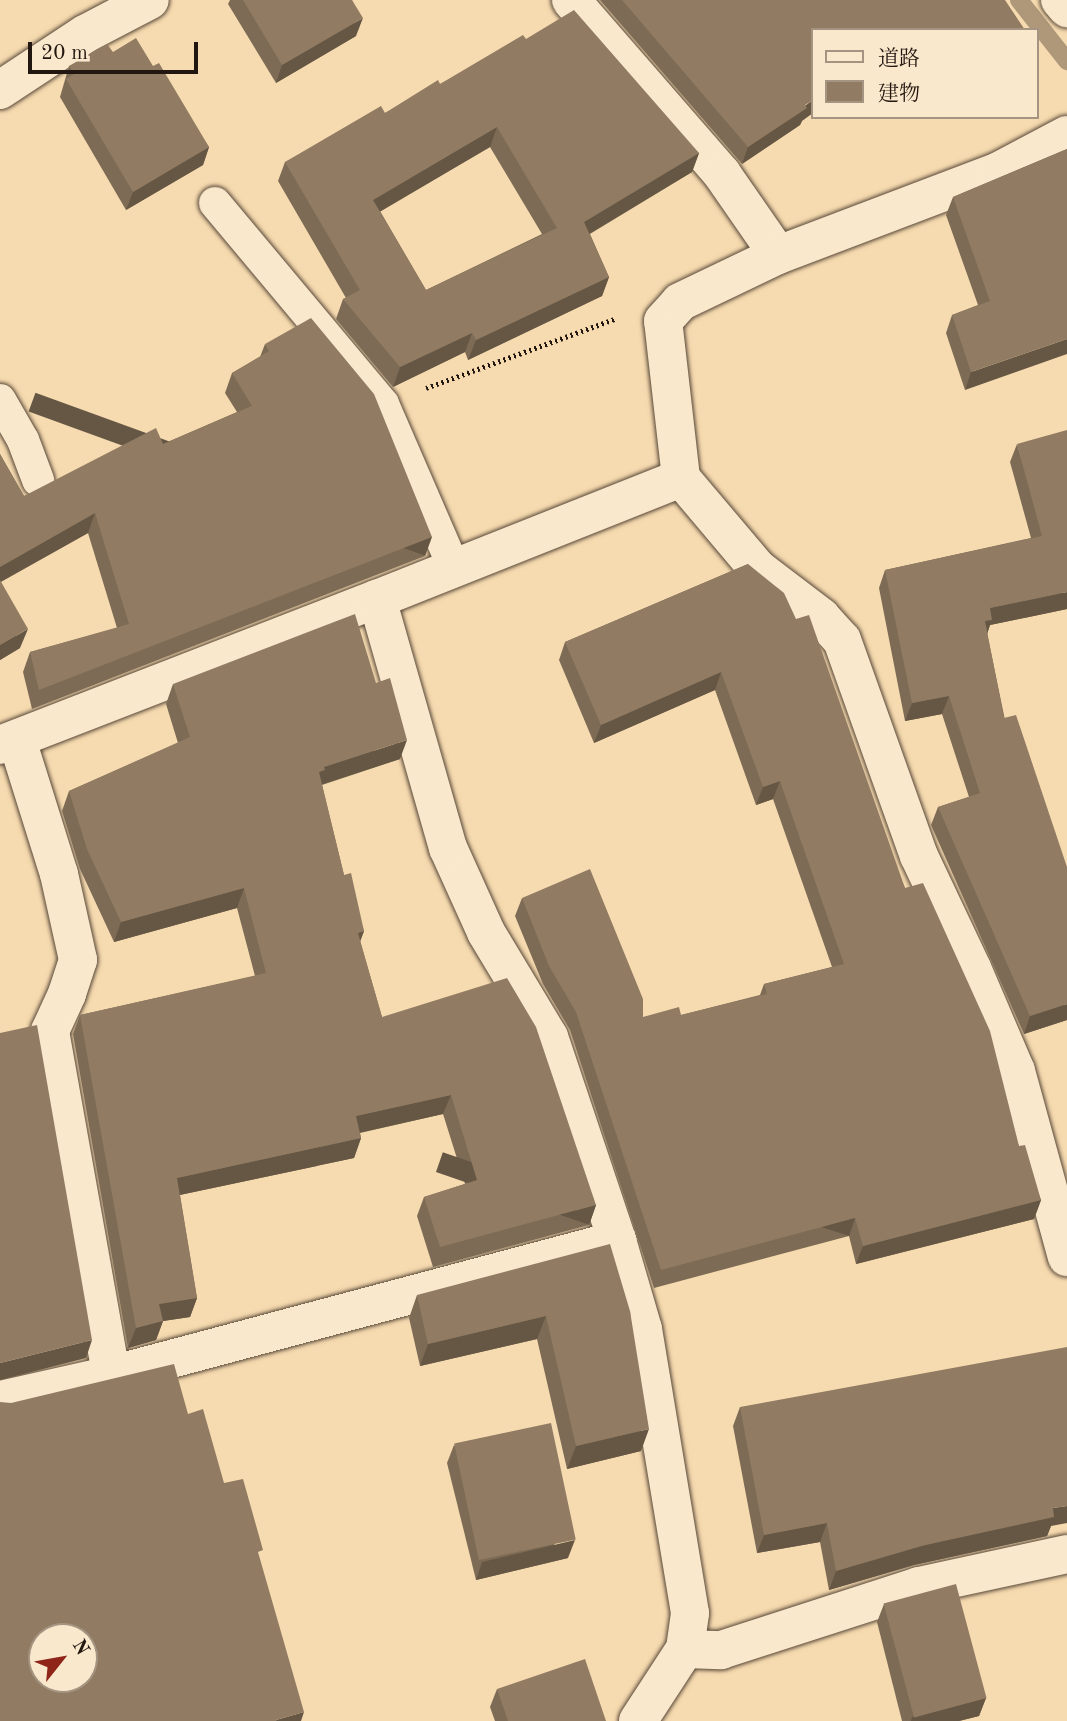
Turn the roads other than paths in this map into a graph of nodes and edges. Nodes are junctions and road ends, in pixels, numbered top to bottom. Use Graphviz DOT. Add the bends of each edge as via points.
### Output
graph roads {
  1 [pos="150,0"];
  2 [pos="571,0"];
  3 [pos="1060,0"];
  4 [pos="1067,8"];
  5 [pos="0,90"];
  6 [pos="1067,135"];
  7 [pos="215,203"];
  8 [pos="778,255"];
  9 [pos="0,400"];
  10 [pos="681,478"];
  11 [pos="38,480"];
  12 [pos="454,568"];
  13 [pos="377,599"];
  14 [pos="9,743"];
  15 [pos="617,1240"];
  16 [pos="1067,1257"];
  17 [pos="111,1376"];
  18 [pos="0,1400"];
  19 [pos="1067,1554"];
  20 [pos="685,1649"];
  21 [pos="638,1721"];
  1 -- 5 [label="street" via="85,34"];
  2 -- 8 [label="street" via="722,174"];
  3 -- 4 [label="street"];
  6 -- 8 [label="street" via="999,171"];
  7 -- 12 [label="lane" via="383,404"];
  8 -- 10 [label="street" via="680,302 663,321"];
  9 -- 11 [label="lane" via="23,440"];
  10 -- 12 [label="street"];
  10 -- 16 [label="street" via="757,568 821,617 842,640 919,856 1016,1072"];
  12 -- 13 [label="street"];
  13 -- 14 [label="street"];
  13 -- 15 [label="street" via="448,848 486,932 549,1037"];
  14 -- 17 [label="street" via="59,874 78,960 50,1031"];
  15 -- 17 [label="street"];
  15 -- 20 [label="street" via="643,1329 686,1586 690,1613"];
  17 -- 18 [label="street"];
  19 -- 20 [label="street" via="919,1586 722,1650"];
  20 -- 21 [label="street"];
}
